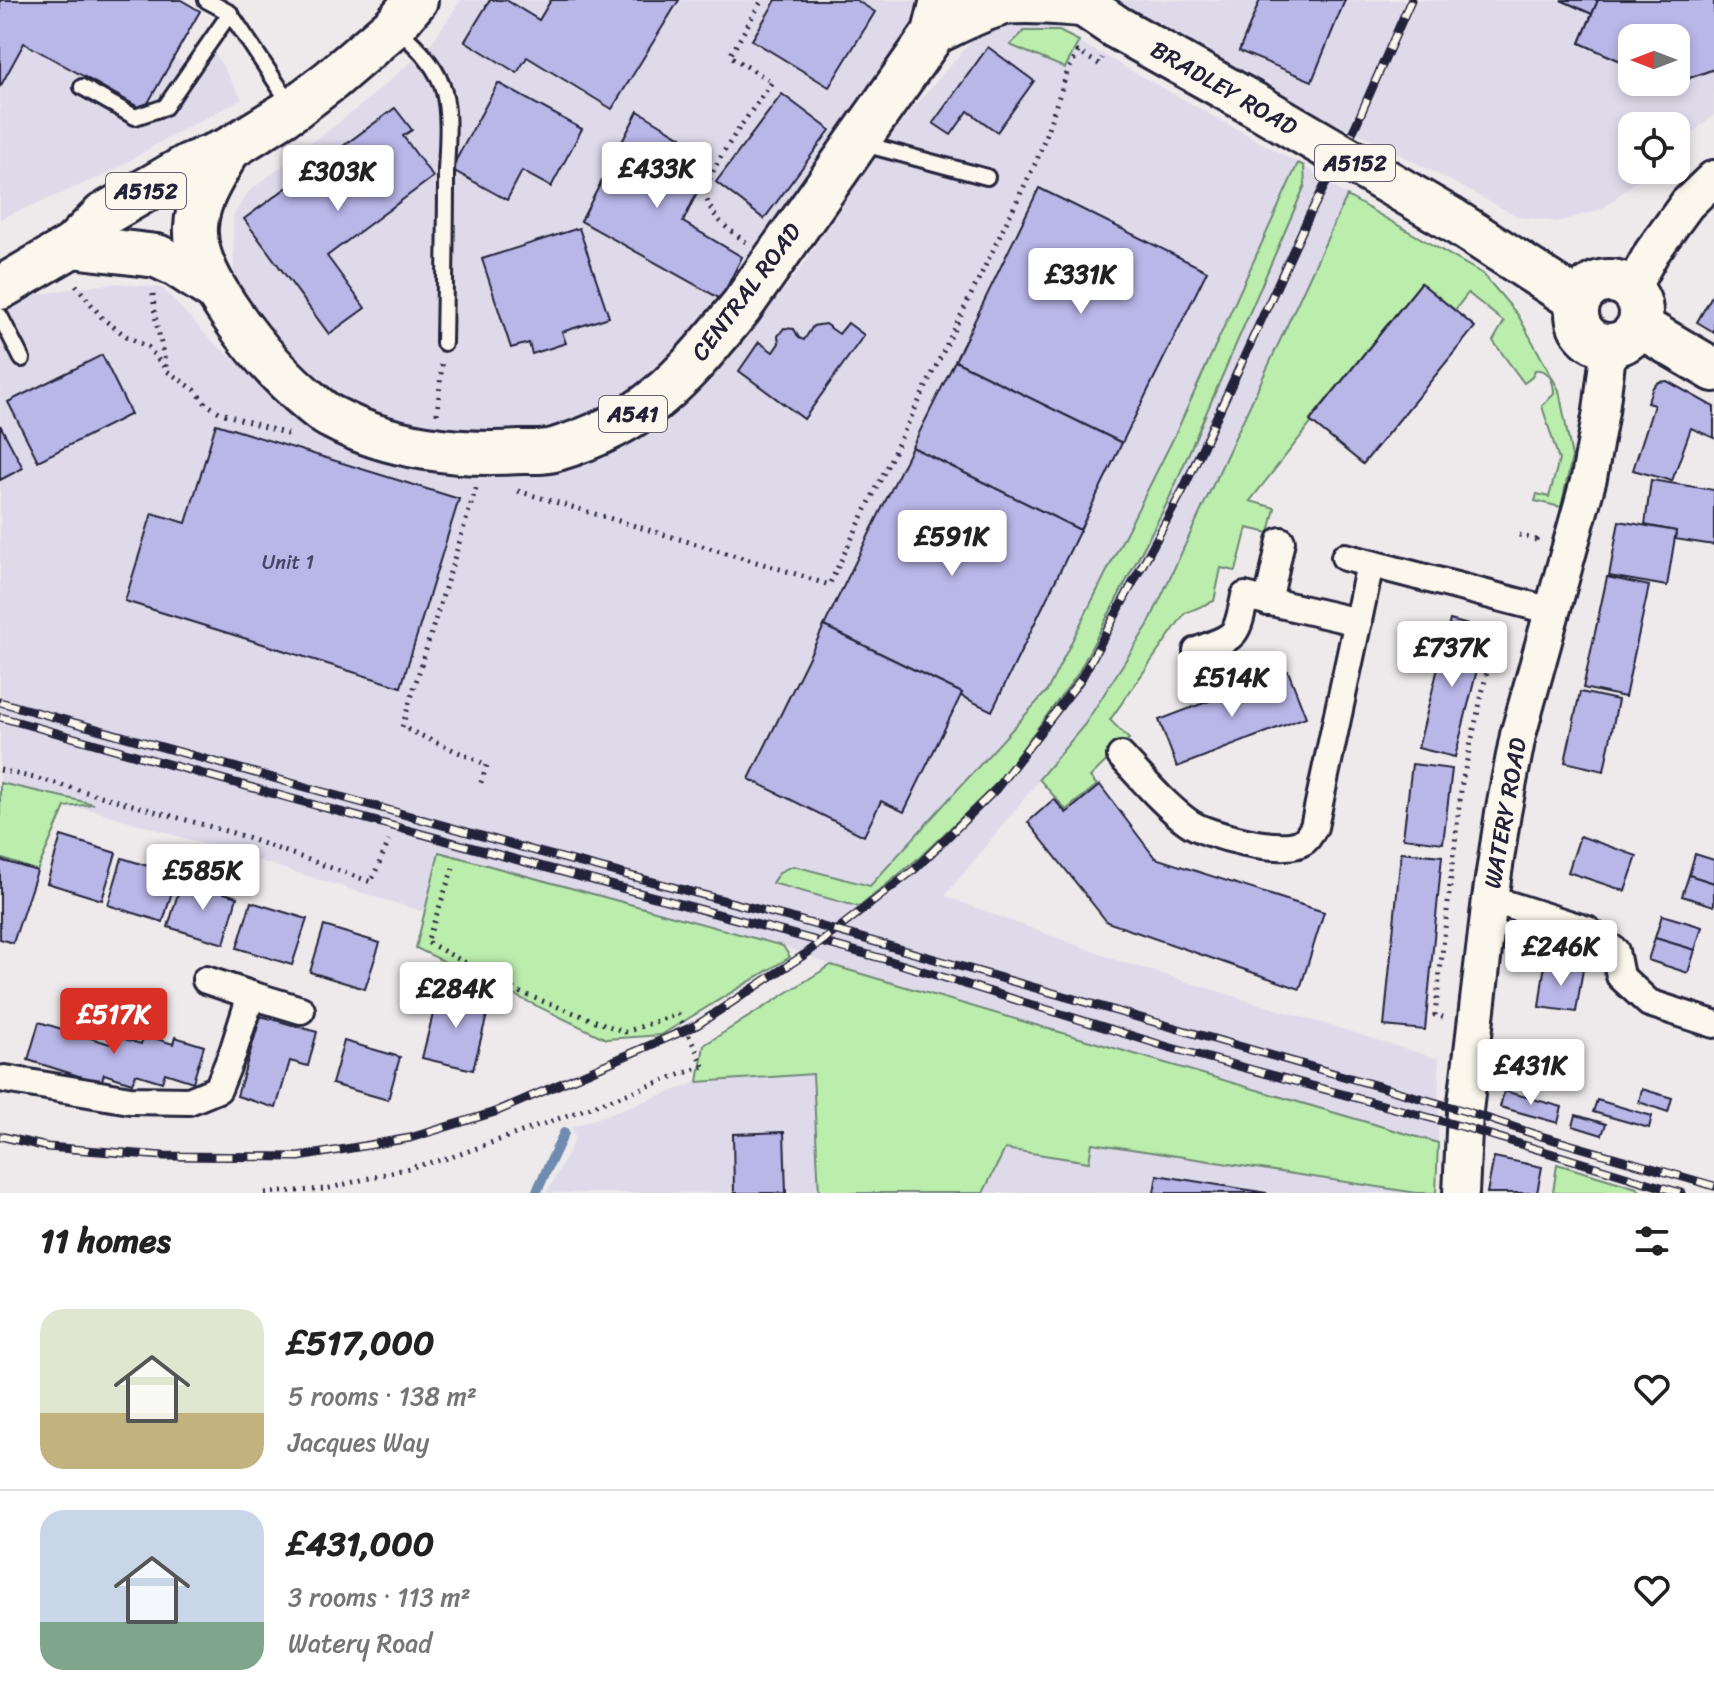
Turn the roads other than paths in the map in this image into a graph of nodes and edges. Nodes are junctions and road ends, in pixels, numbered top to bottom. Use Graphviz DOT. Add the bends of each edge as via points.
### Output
graph roads {
  1 [pos="206,0"];
  2 [pos="1076,2"];
  3 [pos="230,13"];
  4 [pos="405,13"];
  5 [pos="938,16"];
  6 [pos="82,87"];
  7 [pos="293,109"];
  8 [pos="855,142"];
  9 [pos="229,149"];
  10 [pos="987,177"];
  11 [pos="1714,178"];
  12 [pos="73,264"];
  13 [pos="0,288"];
  14 [pos="216,291"];
  15 [pos="1578,301"];
  16 [pos="0,316"];
  17 [pos="1626,320"];
  18 [pos="444,343"];
  19 [pos="22,359"];
  20 [pos="1714,370"];
  21 [pos="1281,541"];
  22 [pos="1268,602"];
  23 [pos="1552,611"];
  24 [pos="1358,622"];
  25 [pos="1197,651"];
  26 [pos="1121,756"];
  27 [pos="1490,899"];
  28 [pos="206,980"];
  29 [pos="251,995"];
  30 [pos="301,1010"];
  31 [pos="1714,1024"];
  32 [pos="3,1078"];
  33 [pos="1461,1193"];
  1 -- 3 [label="lane"];
  2 -- 5 [label="main road, CENTRAL ROAD / A541" via="1006,3"];
  2 -- 15 [label="main road, BRADLEY ROAD / A5152, bridge" via="1451,219"];
  3 -- 6 [label="lane" via="165,107 135,117"];
  3 -- 7 [label="lane"];
  4 -- 7 [label="main road, A5152"];
  4 -- 18 [label="lane" via="414,43 444,91"];
  5 -- 8 [label="main road, CENTRAL ROAD / A541"];
  7 -- 9 [label="main road, A5152"];
  8 -- 10 [label="lane"];
  8 -- 14 [label="main road, CENTRAL ROAD / A541" via="707,349 658,397 610,429 554,451 484,455 422,447 331,417 291,386 249,340"];
  9 -- 12 [label="main road, A5152" via="189,165 103,215"];
  9 -- 14 [label="main road, CENTRAL ROAD / A541" via="202,200 195,229"];
  11 -- 17 [label="street, WATERY ROAD" via="1652,252"];
  12 -- 13 [label="main road"];
  12 -- 14 [label="main road, CENTRAL ROAD / A541" via="157,256"];
  15 -- 17 [label="main road" via="1577,322 1599,344"];
  15 -- 17 [label="main road" via="1602,281 1623,284"];
  16 -- 19 [label="lane"];
  17 -- 20 [label="main road"];
  17 -- 23 [label="street, WATERY ROAD"];
  21 -- 22 [label="street"];
  22 -- 24 [label="street"];
  22 -- 25 [label="street" via="1245,596 1233,634"];
  23 -- 24 [label="street" via="1357,560"];
  23 -- 27 [label="street, WATERY ROAD" via="1518,735"];
  24 -- 26 [label="street" via="1314,827 1303,842 1286,847 1249,843 1190,824"];
  27 -- 31 [label="street" via="1587,930 1615,951 1620,976 1649,1003"];
  27 -- 33 [label="street, WATERY ROAD" via="1465,1111"];
  28 -- 29 [label="street"];
  29 -- 30 [label="street"];
  29 -- 32 [label="street" via="218,1089 189,1101 130,1100"];
}
